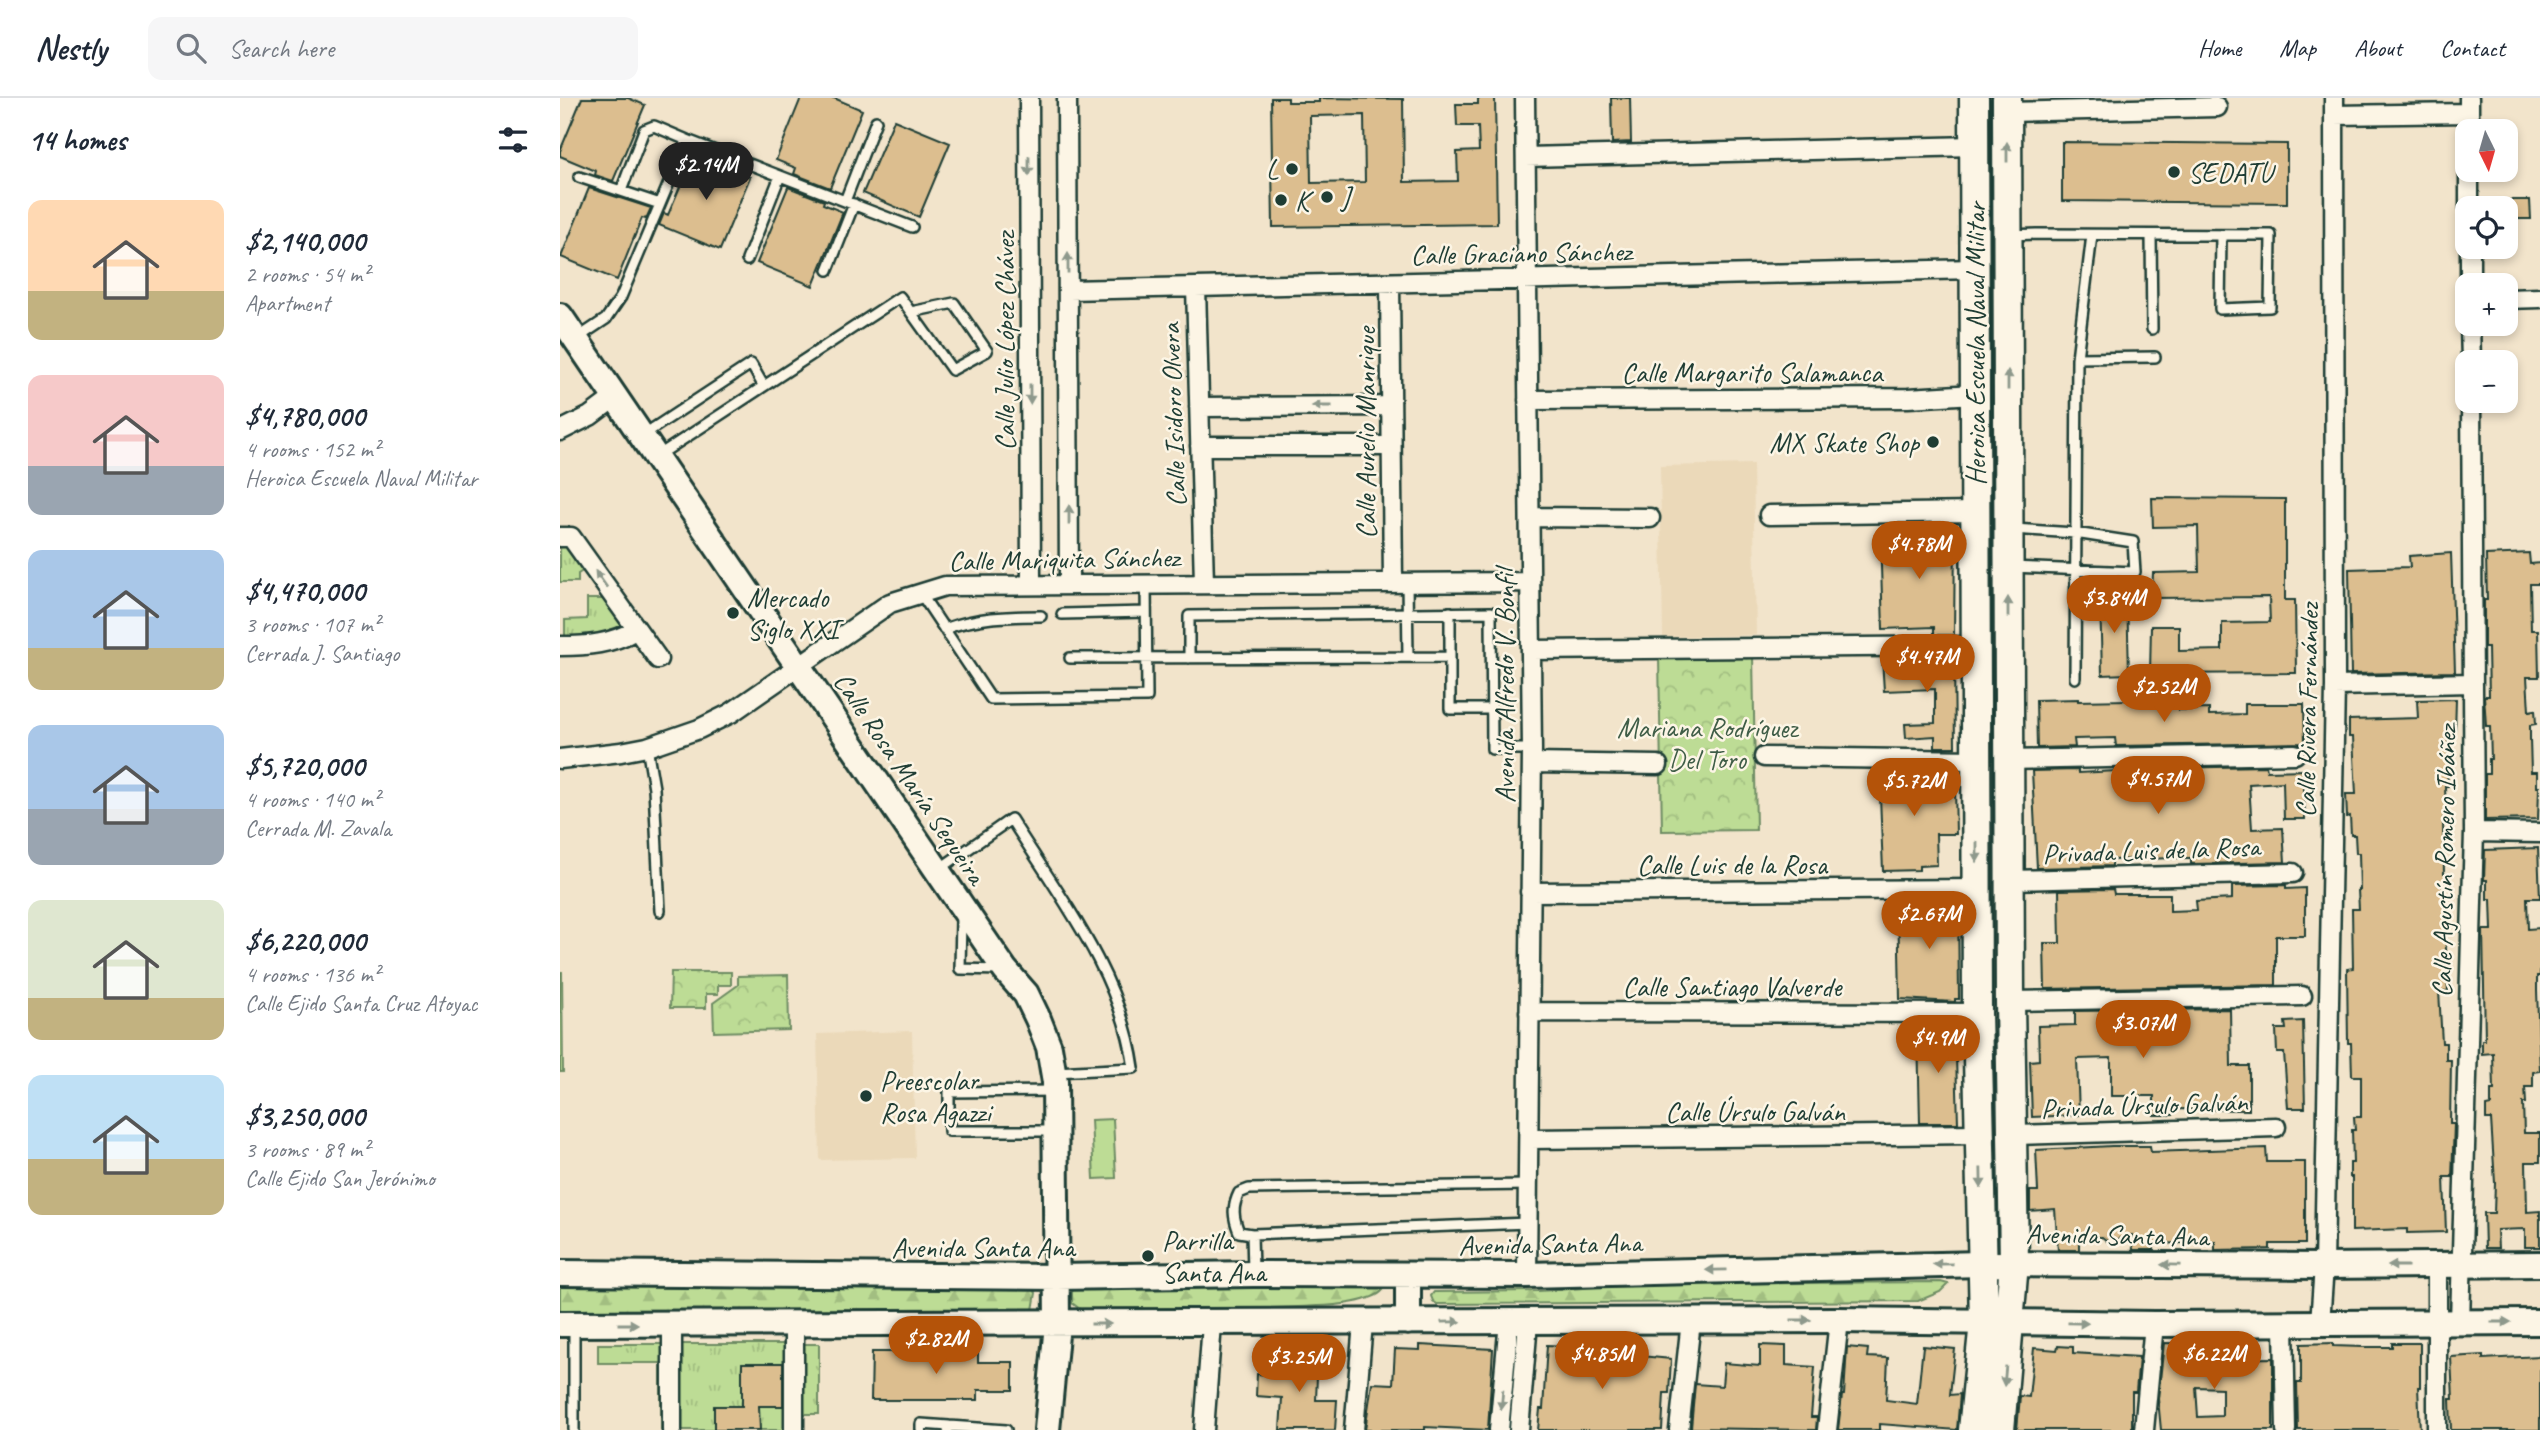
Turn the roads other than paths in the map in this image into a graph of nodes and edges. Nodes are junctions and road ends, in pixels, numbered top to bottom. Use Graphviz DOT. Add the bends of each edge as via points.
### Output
graph roads {
  1 [pos="1029,98"];
  2 [pos="1067,98"];
  3 [pos="1525,98"];
  4 [pos="1974,98"];
  5 [pos="2007,105"];
  6 [pos="2334,106"];
  7 [pos="2217,107"];
  8 [pos="2469,114"];
  9 [pos="876,121"];
  10 [pos="687,140"];
  11 [pos="1975,146"];
  12 [pos="1526,157"];
  13 [pos="780,176"];
  14 [pos="579,177"];
  15 [pos="621,191"];
  16 [pos="849,203"];
  17 [pos="660,204"];
  18 [pos="912,227"];
  19 [pos="2007,235"];
  20 [pos="2091,235"];
  21 [pos="2151,235"];
  22 [pos="2221,235"];
  23 [pos="747,260"];
  24 [pos="1975,269"];
  25 [pos="828,270"];
  26 [pos="1527,280"];
  27 [pos="1390,283"];
  28 [pos="1196,287"];
  29 [pos="1069,290"];
  30 [pos="2540,298"];
  31 [pos="2518,299"];
  32 [pos="911,312"];
  33 [pos="560,316"];
  34 [pos="2152,329"];
  35 [pos="574,340"];
  36 [pos="2155,357"];
  37 [pos="2077,358"];
  38 [pos="762,385"];
  39 [pos="1975,394"];
  40 [pos="614,398"];
  41 [pos="1528,400"];
  42 [pos="1391,406"];
  43 [pos="1199,407"];
  44 [pos="2471,413"];
  45 [pos="560,431"];
  46 [pos="641,437"];
  47 [pos="1200,446"];
  48 [pos="1391,446"];
  49 [pos="655,458"];
  50 [pos="1976,512"];
  51 [pos="1769,515"];
  52 [pos="1530,517"];
  53 [pos="1650,518"];
  54 [pos="2008,528"];
  55 [pos="2075,533"];
  56 [pos="560,537"];
  57 [pos="2008,567"];
  58 [pos="2077,570"];
  59 [pos="1400,582"];
  60 [pos="1530,582"];
  61 [pos="1069,583"];
  62 [pos="1146,583"];
  63 [pos="1204,583"];
  64 [pos="1031,584"];
  65 [pos="920,592"];
  66 [pos="1146,612"];
  67 [pos="1450,612"];
  68 [pos="1407,613"];
  69 [pos="1062,614"];
  70 [pos="1041,616"];
  71 [pos="944,629"];
  72 [pos="636,630"];
  73 [pos="560,646"];
  74 [pos="1976,646"];
  75 [pos="1531,650"];
  76 [pos="1408,657"];
  77 [pos="1450,657"];
  78 [pos="1070,658"];
  79 [pos="1147,658"];
  80 [pos="1189,658"];
  81 [pos="658,659"];
  82 [pos="797,666"];
  83 [pos="2075,678"];
  84 [pos="2472,683"];
  85 [pos="2335,686"];
  86 [pos="1492,709"];
  87 [pos="647,747"];
  88 [pos="2295,754"];
  89 [pos="1532,756"];
  90 [pos="1764,757"];
  91 [pos="560,759"];
  92 [pos="1977,760"];
  93 [pos="2009,760"];
  94 [pos="1658,765"];
  95 [pos="2474,832"];
  96 [pos="2540,833"];
  97 [pos="937,871"];
  98 [pos="2293,873"];
  99 [pos="2010,880"];
  100 [pos="1977,889"];
  101 [pos="1530,892"];
  102 [pos="961,906"];
  103 [pos="660,911"];
  104 [pos="1005,970"];
  105 [pos="2302,996"];
  106 [pos="2010,1001"];
  107 [pos="1529,1012"];
  108 [pos="1977,1013"];
  109 [pos="1055,1082"];
  110 [pos="2276,1127"];
  111 [pos="1056,1131"];
  112 [pos="1980,1134"];
  113 [pos="2014,1135"];
  114 [pos="1530,1139"];
  115 [pos="1529,1185"];
  116 [pos="1528,1223"];
  117 [pos="1252,1234"];
  118 [pos="1982,1264"];
  119 [pos="2014,1264"];
  120 [pos="2540,1264"];
  121 [pos="2324,1266"];
  122 [pos="2437,1266"];
  123 [pos="2462,1266"];
  124 [pos="560,1273"];
  125 [pos="1253,1274"];
  126 [pos="1408,1275"];
  127 [pos="1527,1275"];
  128 [pos="1057,1277"];
  129 [pos="1839,1320"];
  130 [pos="1691,1321"];
  131 [pos="1408,1322"];
  132 [pos="1518,1322"];
  133 [pos="1997,1322"];
  134 [pos="2435,1322"];
  135 [pos="2460,1322"];
  136 [pos="2540,1322"];
  137 [pos="1363,1323"];
  138 [pos="2284,1323"];
  139 [pos="2320,1323"];
  140 [pos="567,1324"];
  141 [pos="672,1324"];
  142 [pos="794,1324"];
  143 [pos="1057,1324"];
  144 [pos="1212,1324"];
  145 [pos="2154,1324"];
  146 [pos="948,1428"];
  147 [pos="574,1430"];
  148 [pos="672,1430"];
  149 [pos="794,1430"];
  150 [pos="921,1430"];
  151 [pos="1006,1430"];
  152 [pos="1047,1430"];
  153 [pos="1204,1430"];
  154 [pos="1354,1430"];
  155 [pos="1499,1430"];
  156 [pos="1519,1430"];
  157 [pos="1679,1430"];
  158 [pos="1827,1430"];
  159 [pos="1973,1430"];
  160 [pos="2000,1430"];
  161 [pos="2144,1430"];
  162 [pos="2286,1430"];
  163 [pos="2437,1430"];
  1 -- 64 [label="street, Calle Julio López Chávez, one-way"];
  29 -- 2 [label="street, one-way"];
  3 -- 12 [label="street, Avenida Alfredo V. Bonfil"];
  4 -- 11 [label="main road, Heroica Escuela Naval Militar"];
  5 -- 7 [label="street"];
  19 -- 5 [label="main road, Heroica Escuela Naval Militar, one-way"];
  6 -- 8 [label="street"];
  6 -- 85 [label="street, Calle Rivera Fernández"];
  9 -- 16 [label="lane"];
  10 -- 13 [label="lane"];
  10 -- 15 [label="lane" via="654,126 644,130"];
  10 -- 17 [label="lane"];
  11 -- 12 [label="street"];
  11 -- 24 [label="main road, Heroica Escuela Naval Militar"];
  12 -- 26 [label="street, Avenida Alfredo V. Bonfil"];
  13 -- 16 [label="lane"];
  13 -- 23 [label="lane"];
  14 -- 15 [label="lane"];
  15 -- 17 [label="lane"];
  16 -- 18 [label="lane"];
  16 -- 25 [label="lane"];
  17 -- 35 [label="lane" via="621,297 606,319"];
  19 -- 20 [label="lane"];
  54 -- 19 [label="main road, Heroica Escuela Naval Militar, one-way"];
  20 -- 21 [label="lane"];
  20 -- 37 [label="lane"];
  21 -- 22 [label="lane"];
  21 -- 34 [label="lane"];
  22 -- 22 [label="lane" via="2220,309 2270,307 2270,235"];
  24 -- 26 [label="street, Calle Graciano Sánchez"];
  24 -- 39 [label="main road, Heroica Escuela Naval Militar"];
  26 -- 27 [label="street, Calle Graciano Sánchez"];
  26 -- 41 [label="street, Avenida Alfredo V. Bonfil"];
  27 -- 28 [label="street, Calle Graciano Sánchez"];
  27 -- 42 [label="street, Calle Aurelio Manrique"];
  28 -- 29 [label="street, Calle Graciano Sánchez"];
  28 -- 43 [label="street, Calle Isidoro Olvera"];
  61 -- 29 [label="street, one-way"];
  30 -- 31 [label="street"];
  32 -- 32 [label="lane" via="954,303 987,351 952,370"];
  32 -- 38 [label="lane" via="900,297"];
  33 -- 35 [label="main road, Calle Rosa María Sequeira"];
  35 -- 40 [label="main road, Calle Rosa María Sequeira"];
  36 -- 37 [label="lane"];
  37 -- 55 [label="lane"];
  38 -- 46 [label="lane" via="751,364"];
  38 -- 49 [label="lane"];
  39 -- 41 [label="street, Calle Margarito Salamanca"];
  39 -- 50 [label="main road, Heroica Escuela Naval Militar"];
  40 -- 45 [label="street"];
  40 -- 46 [label="main road, Calle Rosa María Sequeira"];
  41 -- 52 [label="street, Avenida Alfredo V. Bonfil"];
  42 -- 43 [label="street, one-way"];
  42 -- 48 [label="street, Calle Aurelio Manrique"];
  43 -- 47 [label="street, Calle Isidoro Olvera"];
  44 -- 84 [label="street, Calle Agustín Romero Ibáñez"];
  46 -- 49 [label="main road, Calle Rosa María Sequeira"];
  47 -- 48 [label="street"];
  47 -- 63 [label="street, Calle Isidoro Olvera"];
  48 -- 59 [label="street, Calle Aurelio Manrique"];
  49 -- 82 [label="main road, Calle Rosa María Sequeira"];
  50 -- 51 [label="street"];
  50 -- 74 [label="main road, Heroica Escuela Naval Militar"];
  52 -- 53 [label="street"];
  52 -- 60 [label="street, Avenida Alfredo V. Bonfil"];
  54 -- 55 [label="lane"];
  54 -- 57 [label="main road, Heroica Escuela Naval Militar"];
  55 -- 58 [label="lane"];
  55 -- 58 [label="lane" via="2133,542 2134,572"];
  72 -- 56 [label="street, one-way" via="571,537"];
  57 -- 58 [label="lane"];
  93 -- 57 [label="main road, Heroica Escuela Naval Militar, one-way"];
  58 -- 83 [label="lane"];
  59 -- 60 [label="street, Calle Mariquita Sánchez"];
  59 -- 63 [label="street, Calle Mariquita Sánchez"];
  59 -- 68 [label="lane"];
  60 -- 75 [label="street, Avenida Alfredo V. Bonfil"];
  61 -- 62 [label="street, Calle Mariquita Sánchez"];
  61 -- 64 [label="street, Calle Mariquita Sánchez"];
  62 -- 63 [label="street, Calle Mariquita Sánchez"];
  62 -- 66 [label="lane"];
  64 -- 65 [label="street, Calle Mariquita Sánchez" via="945,586"];
  65 -- 71 [label="lane"];
  65 -- 82 [label="street, Calle Mariquita Sánchez" via="891,603"];
  66 -- 69 [label="lane"];
  66 -- 79 [label="lane"];
  67 -- 68 [label="lane"];
  67 -- 77 [label="lane"];
  67 -- 86 [label="lane" via="1491,612"];
  68 -- 76 [label="lane"];
  68 -- 80 [label="lane" via="1189,616"];
  70 -- 71 [label="lane" via="989,617"];
  71 -- 79 [label="lane" via="991,699 1147,697"];
  72 -- 73 [label="street" via="601,645"];
  72 -- 81 [label="street"];
  74 -- 75 [label="street"];
  74 -- 92 [label="main road, Heroica Escuela Naval Militar"];
  75 -- 89 [label="street, Avenida Alfredo V. Bonfil"];
  76 -- 77 [label="lane"];
  76 -- 80 [label="lane"];
  77 -- 86 [label="lane" via="1450,709"];
  78 -- 79 [label="lane"];
  79 -- 80 [label="lane"];
  82 -- 87 [label="street, Calle Mariquita Sánchez" via="731,713"];
  82 -- 97 [label="main road, Calle Rosa María Sequeira"];
  84 -- 85 [label="street"];
  84 -- 95 [label="street, Calle Agustín Romero Ibáñez"];
  85 -- 121 [label="street, Calle Rivera Fernández"];
  86 -- 89 [label="lane" via="1492,749"];
  87 -- 91 [label="street, Calle Mariquita Sánchez"];
  87 -- 103 [label="lane" via="654,788"];
  88 -- 93 [label="street"];
  89 -- 94 [label="street"];
  89 -- 101 [label="street, Avenida Alfredo V. Bonfil"];
  90 -- 92 [label="street"];
  92 -- 100 [label="main road, Heroica Escuela Naval Militar, one-way"];
  93 -- 99 [label="main road, Heroica Escuela Naval Militar"];
  95 -- 96 [label="street"];
  95 -- 123 [label="street, Calle Agustín Romero Ibáñez"];
  97 -- 102 [label="main road, Calle Rosa María Sequeira"];
  97 -- 109 [label="lane" via="1011,819 1106,973 1126,1026 1134,1068"];
  98 -- 99 [label="street, Privada Luis de la Rosa"];
  99 -- 106 [label="main road, Heroica Escuela Naval Militar"];
  100 -- 101 [label="street, Calle Luis de la Rosa"];
  100 -- 108 [label="main road, Heroica Escuela Naval Militar"];
  101 -- 107 [label="street, Avenida Alfredo V. Bonfil"];
  102 -- 104 [label="main road, Calle Rosa María Sequeira"];
  102 -- 104 [label="lane" via="960,969"];
  104 -- 109 [label="main road, Calle Rosa María Sequeira" via="1026,993 1034,1010 1049,1047"];
  105 -- 106 [label="street"];
  106 -- 113 [label="main road, Heroica Escuela Naval Militar"];
  107 -- 108 [label="street, Calle Santiago Valverde"];
  107 -- 114 [label="street, Avenida Alfredo V. Bonfil"];
  108 -- 112 [label="main road, Heroica Escuela Naval Militar"];
  109 -- 111 [label="main road, Calle Rosa María Sequeira"];
  109 -- 111 [label="lane" via="949,1092 949,1132"];
  110 -- 113 [label="street, Privada Úrsulo Galván"];
  111 -- 128 [label="main road, Calle Rosa María Sequeira"];
  112 -- 114 [label="street, Calle Úrsulo Galván"];
  112 -- 118 [label="main road, Heroica Escuela Naval Militar, one-way"];
  113 -- 119 [label="main road, Heroica Escuela Naval Militar"];
  114 -- 115 [label="street, Avenida Alfredo V. Bonfil"];
  115 -- 116 [label="street, Avenida Alfredo V. Bonfil"];
  115 -- 117 [label="lane" via="1249,1189 1239,1193 1233,1205 1239,1232"];
  116 -- 117 [label="lane"];
  116 -- 127 [label="street, Avenida Alfredo V. Bonfil"];
  117 -- 125 [label="lane"];
  118 -- 119 [label="main road, Avenida Santa Ana"];
  118 -- 127 [label="main road, Avenida Santa Ana, one-way"];
  118 -- 133 [label="main road, Heroica Escuela Naval Militar"];
  121 -- 119 [label="main road, Avenida Santa Ana, one-way"];
  119 -- 133 [label="main road, Heroica Escuela Naval Militar"];
  120 -- 123 [label="main road, Avenida Santa Ana"];
  122 -- 121 [label="main road, Avenida Santa Ana, one-way"];
  121 -- 139 [label="street, Calle Rivera Fernández"];
  122 -- 123 [label="main road, Avenida Santa Ana"];
  122 -- 134 [label="street"];
  123 -- 135 [label="street, Calle Agustín Romero Ibáñez"];
  124 -- 128 [label="main road, Avenida Santa Ana"];
  125 -- 126 [label="main road, Avenida Santa Ana"];
  125 -- 128 [label="main road, Avenida Santa Ana"];
  126 -- 127 [label="main road, Avenida Santa Ana"];
  126 -- 131 [label="main road"];
  128 -- 143 [label="main road, Calle Rosa María Sequeira"];
  130 -- 129 [label="main road, one-way"];
  129 -- 133 [label="main road"];
  129 -- 158 [label="street"];
  130 -- 132 [label="main road"];
  130 -- 157 [label="street"];
  131 -- 132 [label="main road, one-way"];
  131 -- 137 [label="main road"];
  132 -- 155 [label="street, one-way"];
  132 -- 156 [label="street"];
  133 -- 145 [label="main road, one-way"];
  133 -- 159 [label="main road, Heroica Escuela Naval Militar"];
  133 -- 160 [label="main road, Heroica Escuela Naval Militar, one-way"];
  134 -- 135 [label="main road"];
  134 -- 139 [label="main road"];
  134 -- 163 [label="street"];
  135 -- 136 [label="main road, one-way"];
  137 -- 144 [label="main road"];
  137 -- 154 [label="street"];
  138 -- 139 [label="main road"];
  138 -- 145 [label="main road"];
  138 -- 162 [label="street"];
  140 -- 141 [label="main road, one-way"];
  140 -- 147 [label="lane"];
  141 -- 142 [label="main road"];
  141 -- 148 [label="street"];
  142 -- 143 [label="main road"];
  142 -- 149 [label="street"];
  143 -- 144 [label="main road, one-way"];
  143 -- 152 [label="main road, Calle Rosa María Sequeira"];
  144 -- 153 [label="street"];
  145 -- 161 [label="street"];
  146 -- 150 [label="lane" via="921,1424"];
  146 -- 151 [label="lane"];
}
